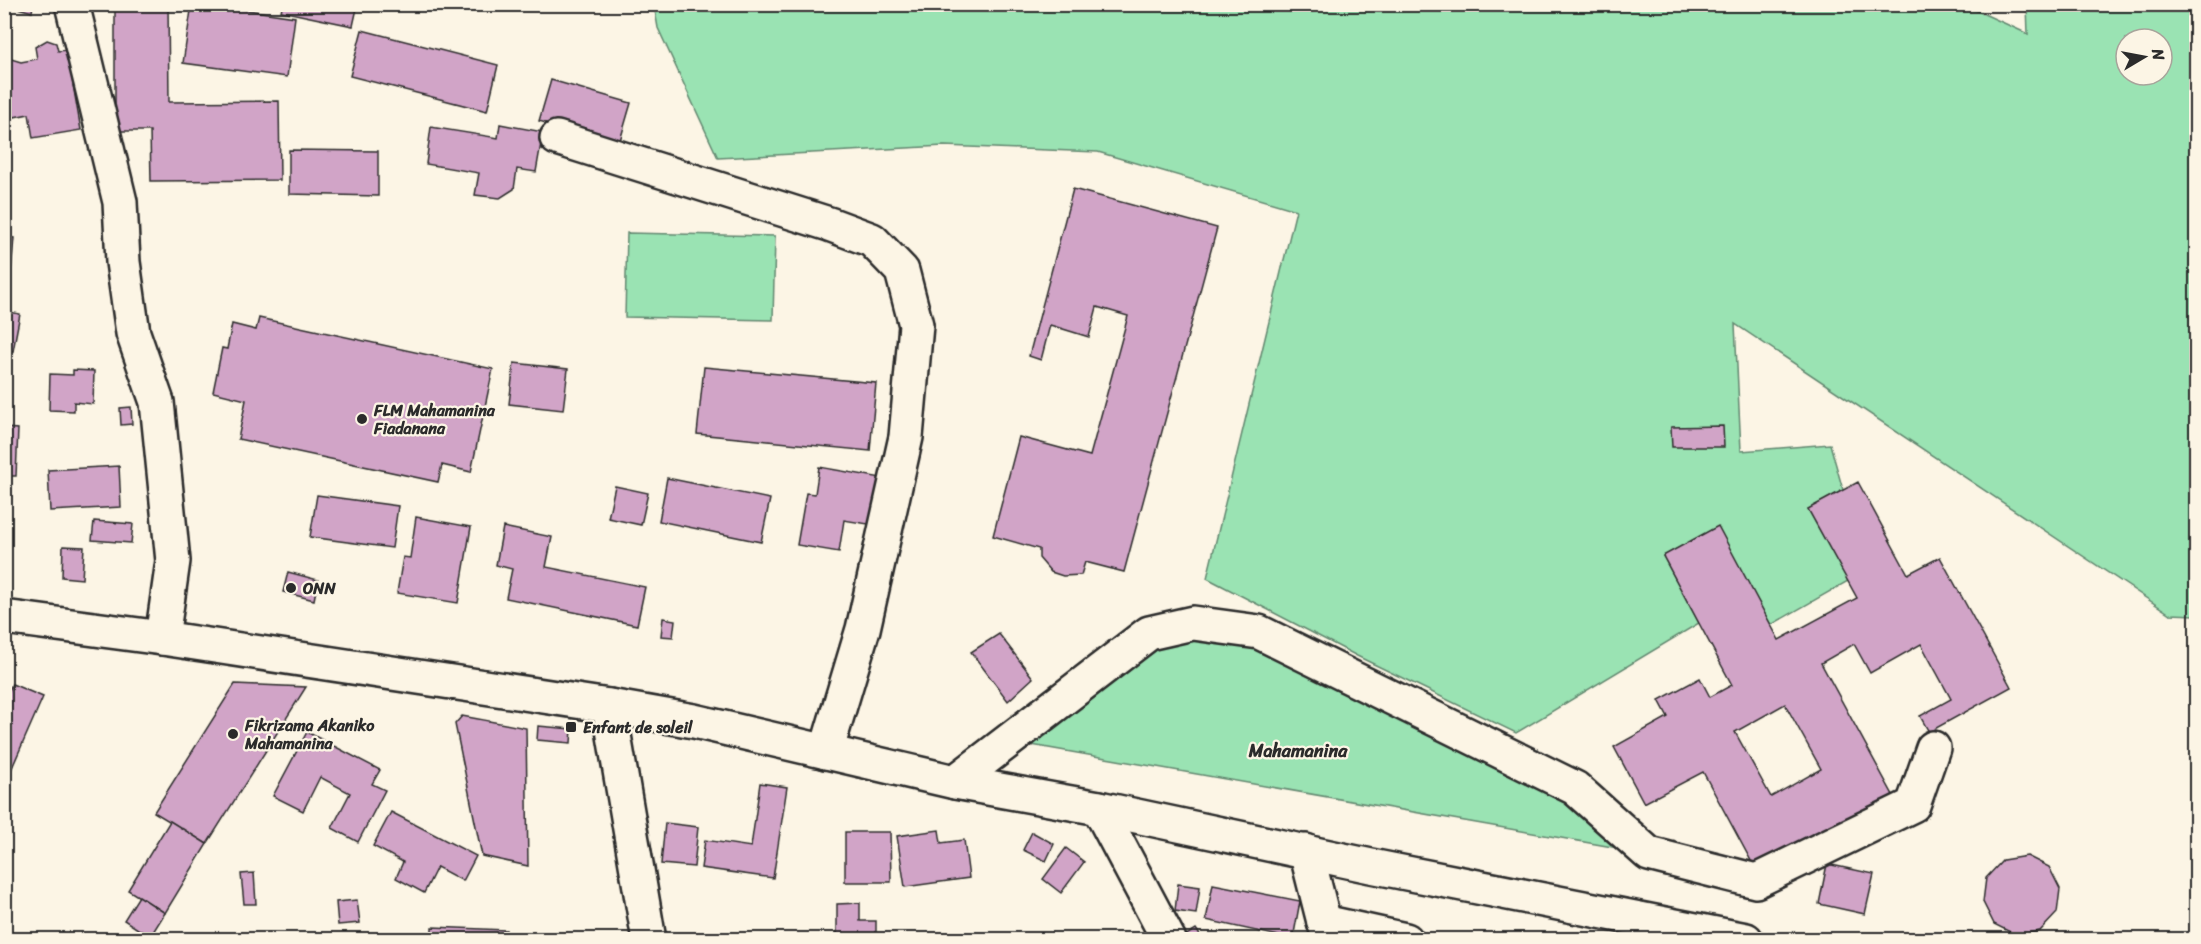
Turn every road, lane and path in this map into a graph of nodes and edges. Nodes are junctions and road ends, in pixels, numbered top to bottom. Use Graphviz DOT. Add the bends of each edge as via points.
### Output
graph roads {
  1 [pos="72,4"];
  2 [pos="557,138"];
  3 [pos="4,617"];
  4 [pos="162,638"];
  5 [pos="609,706"];
  6 [pos="1933,748"];
  7 [pos="826,752"];
  8 [pos="955,782"];
  9 [pos="1099,808"];
  10 [pos="1306,851"];
  11 [pos="1328,931"];
  12 [pos="649,939"];
  13 [pos="1169,939"];
  14 [pos="1406,939"];
  15 [pos="1746,939"];
  1 -- 4 [label="street" via="120,202 123,262 134,333 157,402 172,561"];
  2 -- 7 [label="street" via="872,240 902,271 916,325 906,437 863,629"];
  3 -- 4 [label="street"];
  4 -- 5 [label="street"];
  5 -- 7 [label="street"];
  5 -- 12 [label="street"];
  6 -- 8 [label="street" via="1913,805 1756,881 1649,854 1575,788 1259,632 1193,623 1149,633"];
  7 -- 8 [label="street"];
  8 -- 9 [label="street"];
  9 -- 10 [label="street"];
  9 -- 13 [label="street"];
  10 -- 11 [label="street"];
  10 -- 15 [label="street"];
  11 -- 14 [label="street"];
}
